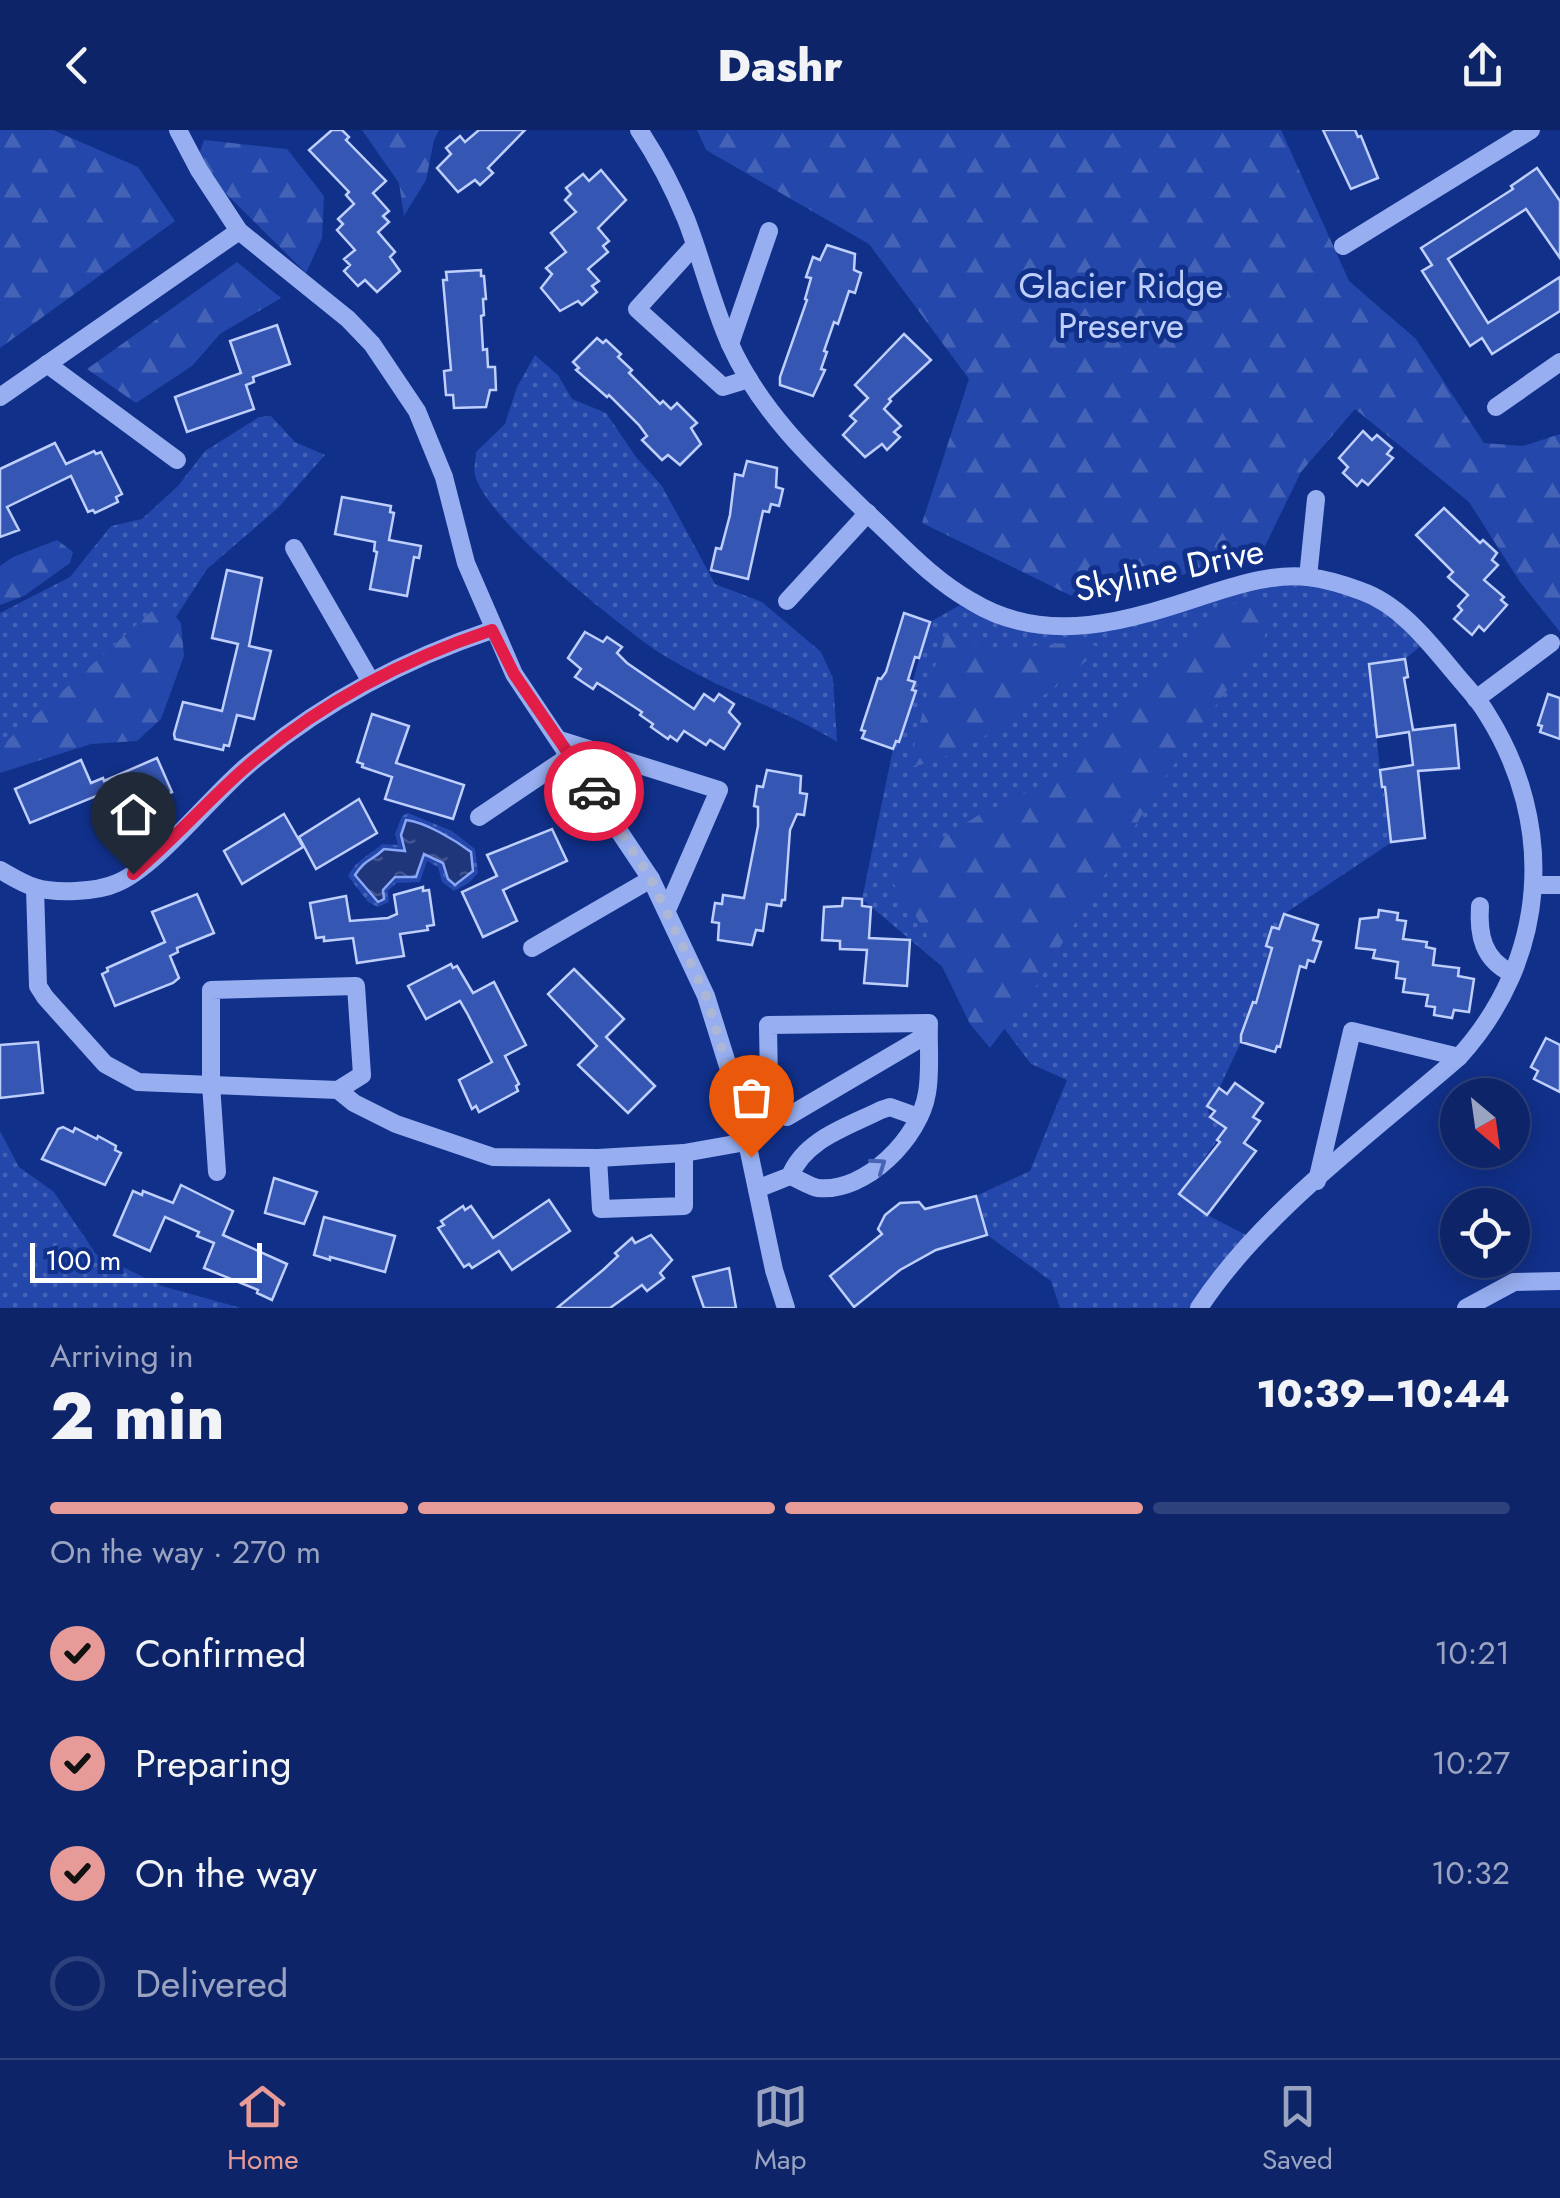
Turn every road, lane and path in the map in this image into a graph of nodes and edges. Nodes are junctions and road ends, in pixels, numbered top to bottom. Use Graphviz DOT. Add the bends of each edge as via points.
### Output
graph roads {
  1 [pos="178,130"];
  2 [pos="639,130"];
  3 [pos="1532,130"];
  4 [pos="239,230"];
  5 [pos="769,230"];
  6 [pos="694,246"];
  7 [pos="1343,246"];
  8 [pos="730,344"];
  9 [pos="1560,362"];
  10 [pos="47,364"];
  11 [pos="749,379"];
  12 [pos="0,397"];
  13 [pos="1496,407"];
  14 [pos="177,460"];
  15 [pos="1316,499"];
  16 [pos="868,513"];
  17 [pos="294,548"];
  18 [pos="1308,577"];
  19 [pos="787,601"];
  20 [pos="492,630"];
  21 [pos="1550,643"];
  22 [pos="370,680"];
  23 [pos="1476,699"];
  24 [pos="566,748"];
  25 [pos="480,816"];
  26 [pos="0,870"];
  27 [pos="651,879"];
  28 [pos="1534,885"];
  29 [pos="1560,885"];
  30 [pos="36,888"];
  31 [pos="1480,906"];
  32 [pos="666,910"];
  33 [pos="532,948"];
  34 [pos="1512,973"];
  35 [pos="928,1034"];
  36 [pos="1459,1057"];
  37 [pos="211,1084"];
  38 [pos="769,1085"];
  39 [pos="338,1090"];
  40 [pos="736,1095"];
  41 [pos="918,1118"];
  42 [pos="746,1142"];
  43 [pos="684,1153"];
  44 [pos="598,1158"];
  45 [pos="217,1172"];
  46 [pos="790,1176"];
  47 [pos="1316,1181"];
  48 [pos="757,1188"];
  49 [pos="1560,1280"];
  50 [pos="786,1308"];
  51 [pos="1199,1308"];
  52 [pos="1466,1308"];
  1 -- 4 [label="street"];
  2 -- 6 [label="street, Skyline Drive"];
  3 -- 7 [label="street"];
  4 -- 10 [label="street"];
  4 -- 20 [label="street" via="348,319 418,411"];
  5 -- 8 [label="street"];
  6 -- 8 [label="street, Skyline Drive"];
  6 -- 11 [label="street" via="637,309 723,387"];
  8 -- 11 [label="street, Skyline Drive"];
  9 -- 13 [label="street"];
  10 -- 12 [label="street"];
  10 -- 14 [label="street"];
  11 -- 16 [label="street, Skyline Drive" via="816,465"];
  15 -- 18 [label="street"];
  16 -- 18 [label="street, Skyline Drive" via="926,572 974,604 1049,627 1094,626 1233,587"];
  16 -- 19 [label="street"];
  17 -- 22 [label="street"];
  18 -- 23 [label="street, Skyline Drive" via="1363,591 1393,609"];
  20 -- 22 [label="street"];
  20 -- 24 [label="street"];
  21 -- 23 [label="street"];
  22 -- 30 [label="street" via="250,764 133,874 101,888"];
  23 -- 28 [label="street, Skyline Drive" via="1525,797 1534,834"];
  24 -- 25 [label="street"];
  24 -- 27 [label="street"];
  24 -- 32 [label="street" via="719,790"];
  26 -- 30 [label="street"];
  27 -- 32 [label="street"];
  27 -- 33 [label="street"];
  28 -- 29 [label="street"];
  28 -- 34 [label="street, Skyline Drive"];
  30 -- 37 [label="street" via="38,986 45,998 120,1075 138,1082"];
  31 -- 34 [label="street" via="1478,929 1489,957"];
  32 -- 40 [label="street" via="706,996"];
  34 -- 36 [label="street, Skyline Drive" via="1487,1026"];
  35 -- 38 [label="street" via="787,1118"];
  35 -- 38 [label="street" via="928,1023 768,1024"];
  35 -- 41 [label="street" via="927,1094"];
  36 -- 47 [label="street, Skyline Drive"];
  36 -- 47 [label="street" via="1352,1031"];
  37 -- 39 [label="street"];
  37 -- 39 [label="street" via="211,990 356,986 362,1075"];
  37 -- 45 [label="street"];
  38 -- 40 [label="street"];
  39 -- 44 [label="street" via="396,1124 493,1157"];
  40 -- 42 [label="street"];
  41 -- 46 [label="street" via="881,1110 808,1147"];
  46 -- 41 [label="street, one-way" via="814,1188 851,1181 890,1159"];
  42 -- 43 [label="street"];
  42 -- 48 [label="street"];
  43 -- 44 [label="street"];
  43 -- 44 [label="street" via="684,1206 600,1209"];
  46 -- 48 [label="street"];
  47 -- 51 [label="street, Skyline Drive" via="1254,1239"];
  48 -- 50 [label="street"];
  49 -- 52 [label="street" via="1514,1282"];
}
